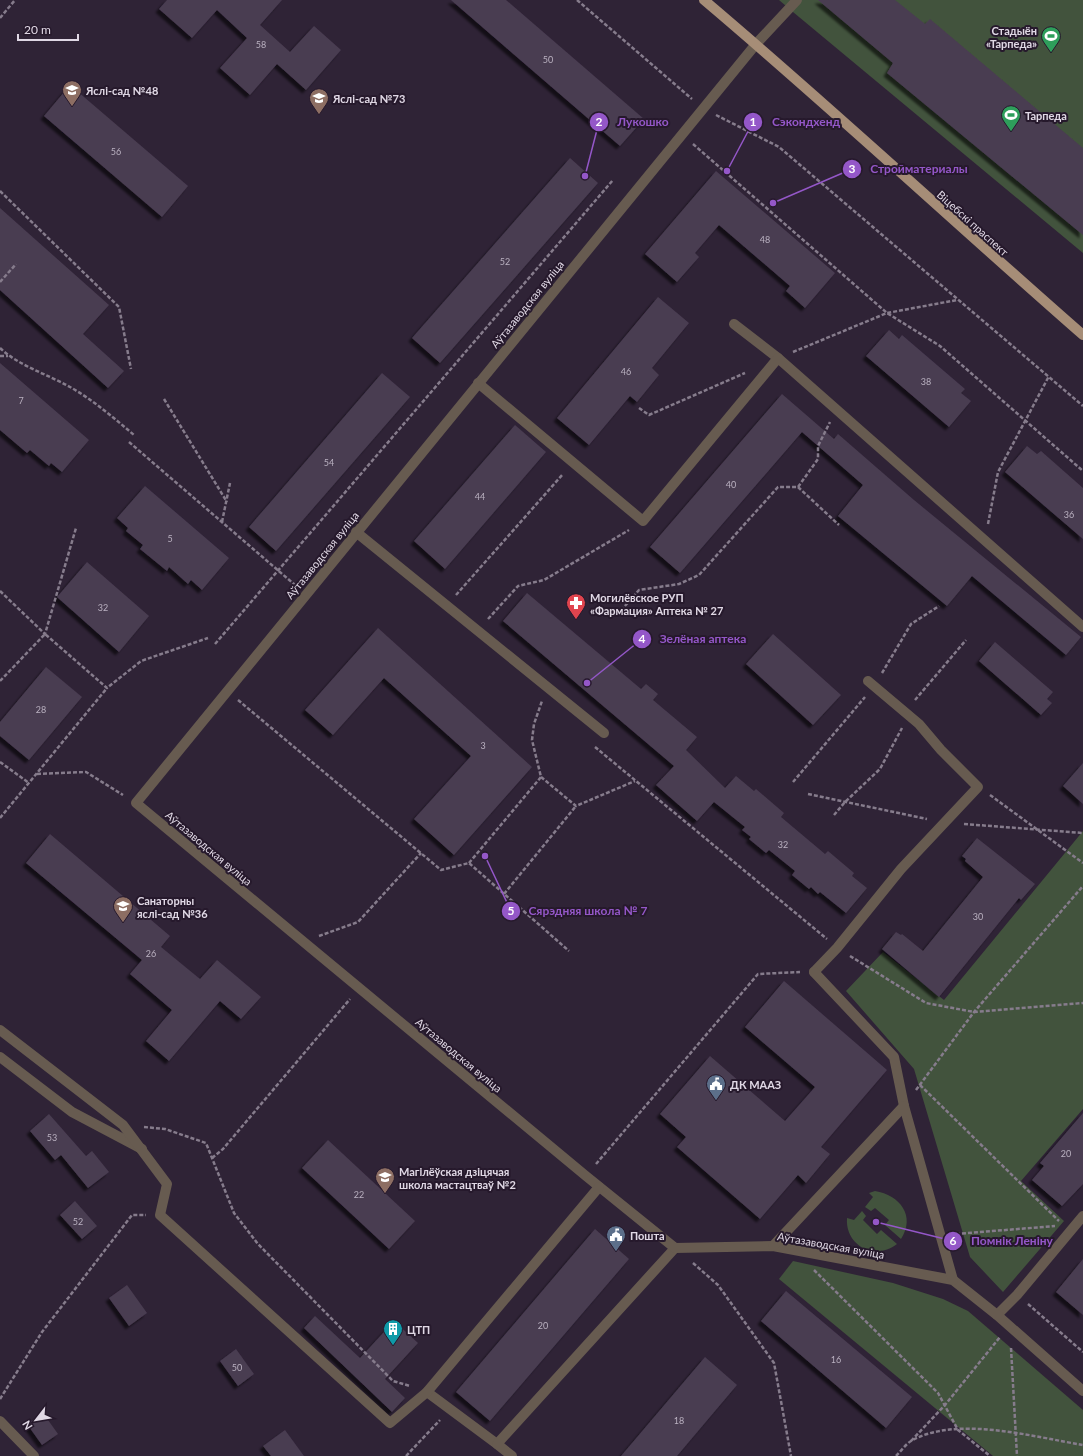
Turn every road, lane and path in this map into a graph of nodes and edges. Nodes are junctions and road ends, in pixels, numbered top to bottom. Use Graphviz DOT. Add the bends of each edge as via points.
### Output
graph roads {
  1 [pos="16,0"];
  2 [pos="577,0"];
  3 [pos="704,0"];
  4 [pos="797,0"];
  5 [pos="0,18"];
  6 [pos="756,44"];
  7 [pos="703,109"];
  8 [pos="682,134"];
  9 [pos="613,180"];
  10 [pos="0,191"];
  11 [pos="16,264"];
  12 [pos="0,282"];
  13 [pos="958,300"];
  14 [pos="887,313"];
  15 [pos="734,324"];
  16 [pos="1083,335"];
  17 [pos="0,348"];
  18 [pos="0,356"];
  19 [pos="9,356"];
  20 [pos="778,358"];
  21 [pos="131,369"];
  22 [pos="749,371"];
  23 [pos="1049,376"];
  24 [pos="478,383"];
  25 [pos="164,399"];
  26 [pos="1083,406"];
  27 [pos="639,408"];
  28 [pos="836,410"];
  29 [pos="1025,421"];
  30 [pos="134,435"];
  31 [pos="129,442"];
  32 [pos="572,463"];
  33 [pos="1083,470"];
  34 [pos="230,483"];
  35 [pos="798,487"];
  36 [pos="226,502"];
  37 [pos="643,521"];
  38 [pos="222,522"];
  39 [pos="839,525"];
  40 [pos="76,528"];
  41 [pos="356,532"];
  42 [pos="985,541"];
  43 [pos="279,571"];
  44 [pos="0,592"];
  45 [pos="306,594"];
  46 [pos="447,605"];
  47 [pos="617,615"];
  48 [pos="1083,627"];
  49 [pos="478,630"];
  50 [pos="46,634"];
  51 [pos="208,638"];
  52 [pos="215,644"];
  53 [pos="0,681"];
  54 [pos="868,681"];
  55 [pos="107,688"];
  56 [pos="551,690"];
  57 [pos="228,691"];
  58 [pos="542,700"];
  59 [pos="548,705"];
  60 [pos="604,733"];
  61 [pos="594,746"];
  62 [pos="0,762"];
  63 [pos="36,774"];
  64 [pos="541,777"];
  65 [pos="635,781"];
  66 [pos="29,783"];
  67 [pos="978,787"];
  68 [pos="808,794"];
  69 [pos="136,803"];
  70 [pos="576,806"];
  71 [pos="0,818"];
  72 [pos="946,822"];
  73 [pos="1039,829"];
  74 [pos="1083,833"];
  75 [pos="421,853"];
  76 [pos="469,862"];
  77 [pos="1083,863"];
  78 [pos="1083,886"];
  79 [pos="504,894"];
  80 [pos="304,942"];
  81 [pos="837,948"];
  82 [pos="569,951"];
  83 [pos="814,972"];
  84 [pos="359,988"];
  85 [pos="1083,1003"];
  86 [pos="974,1012"];
  87 [pos="0,1030"];
  88 [pos="0,1057"];
  89 [pos="920,1085"];
  90 [pos="904,1106"];
  91 [pos="123,1125"];
  92 [pos="142,1149"];
  93 [pos="212,1158"];
  94 [pos="586,1176"];
  95 [pos="599,1187"];
  96 [pos="160,1215"];
  97 [pos="1082,1219"];
  98 [pos="1066,1228"];
  99 [pos="940,1235"];
  100 [pos="773,1246"];
  101 [pos="675,1248"];
  102 [pos="796,1250"];
  103 [pos="953,1280"];
  104 [pos="1017,1295"];
  105 [pos="997,1315"];
  106 [pos="1010,1326"];
  107 [pos="1083,1352"];
  108 [pos="1083,1391"];
  109 [pos="427,1392"];
  110 [pos="0,1399"];
  111 [pos="945,1405"];
  112 [pos="450,1408"];
  113 [pos="0,1421"];
  114 [pos="958,1430"];
  115 [pos="1016,1434"];
  116 [pos="910,1441"];
  117 [pos="497,1444"];
  118 [pos="1083,1445"];
  119 [pos="34,1456"];
  120 [pos="406,1456"];
  121 [pos="512,1456"];
  122 [pos="791,1456"];
  123 [pos="896,1456"];
  124 [pos="990,1456"];
  125 [pos="1017,1456"];
  1 -- 5 [label="path"];
  2 -- 7 [label="path"];
  3 -- 6 [label="main road, Віцебскі праспект"];
  4 -- 6 [label="street, Аўтазаводская вуліца"];
  6 -- 7 [label="street, Аўтазаводская вуліца"];
  6 -- 16 [label="main road, Віцебскі праспект"];
  7 -- 8 [label="street, Аўтазаводская вуліца"];
  7 -- 13 [label="path" via="779,147"];
  8 -- 14 [label="path"];
  8 -- 24 [label="street, Аўтазаводская вуліца"];
  9 -- 43 [label="path"];
  10 -- 21 [label="path" via="119,307"];
  11 -- 12 [label="path"];
  13 -- 14 [label="path"];
  13 -- 23 [label="path"];
  14 -- 20 [label="path"];
  14 -- 29 [label="path" via="940,346"];
  15 -- 20 [label="street"];
  17 -- 19 [label="path"];
  18 -- 19 [label="path"];
  19 -- 30 [label="path" via="71,388 108,413"];
  20 -- 28 [label="street"];
  20 -- 37 [label="street"];
  22 -- 27 [label="path" via="649,416"];
  23 -- 26 [label="path"];
  23 -- 29 [label="path"];
  24 -- 32 [label="street"];
  24 -- 41 [label="street, Аўтазаводская вуліца"];
  25 -- 36 [label="path"];
  28 -- 35 [label="path" via="818,446 818,458"];
  28 -- 42 [label="street"];
  29 -- 33 [label="path"];
  29 -- 42 [label="path" via="998,472"];
  31 -- 38 [label="path"];
  32 -- 37 [label="street"];
  32 -- 46 [label="path"];
  34 -- 36 [label="path"];
  35 -- 39 [label="path"];
  35 -- 47 [label="path" via="778,487 699,575 679,584 639,590"];
  36 -- 38 [label="path"];
  37 -- 49 [label="path" via="544,580 518,586"];
  38 -- 43 [label="path"];
  40 -- 50 [label="path"];
  41 -- 45 [label="street, Аўтазаводская вуліца"];
  41 -- 46 [label="street"];
  42 -- 48 [label="street"];
  43 -- 45 [label="path"];
  43 -- 52 [label="path"];
  44 -- 50 [label="path"];
  45 -- 57 [label="street, Аўтазаводская вуліца"];
  46 -- 49 [label="street"];
  49 -- 56 [label="street"];
  50 -- 53 [label="path"];
  50 -- 55 [label="path"];
  51 -- 55 [label="path" via="141,661"];
  54 -- 67 [label="street" via="919,724"];
  55 -- 63 [label="path"];
  56 -- 58 [label="path"];
  56 -- 60 [label="street"];
  57 -- 69 [label="street, Аўтазаводская вуліца"];
  57 -- 75 [label="path"];
  58 -- 59 [label="path"];
  58 -- 64 [label="path" via="532,740"];
  61 -- 65 [label="path"];
  62 -- 66 [label="path"];
  63 -- 66 [label="path"];
  63 -- 69 [label="path" via="86,772"];
  64 -- 70 [label="path"];
  64 -- 76 [label="path"];
  65 -- 70 [label="path"];
  65 -- 81 [label="path"];
  66 -- 71 [label="path"];
  67 -- 72 [label="street"];
  67 -- 73 [label="path"];
  68 -- 72 [label="path"];
  69 -- 80 [label="street, Аўтазаводская вуліца"];
  70 -- 79 [label="path"];
  72 -- 73 [label="path"];
  72 -- 81 [label="street" via="901,869"];
  73 -- 74 [label="path"];
  73 -- 77 [label="path"];
  75 -- 76 [label="path" via="441,870"];
  75 -- 80 [label="path" via="358,922"];
  76 -- 79 [label="path"];
  78 -- 86 [label="path"];
  79 -- 82 [label="path"];
  80 -- 84 [label="street, Аўтазаводская вуліца"];
  81 -- 83 [label="street"];
  81 -- 86 [label="path" via="926,1003"];
  83 -- 90 [label="street" via="894,1057"];
  83 -- 94 [label="path" via="758,974"];
  84 -- 93 [label="path" via="223,1149"];
  84 -- 94 [label="street, Аўтазаводская вуліца"];
  85 -- 86 [label="path"];
  86 -- 89 [label="path"];
  87 -- 91 [label="street"];
  88 -- 92 [label="street" via="72,1112"];
  89 -- 90 [label="path"];
  89 -- 98 [label="path"];
  90 -- 99 [label="street"];
  90 -- 100 [label="street"];
  91 -- 92 [label="street"];
  91 -- 93 [label="path" via="165,1129 206,1143"];
  92 -- 96 [label="street" via="167,1184"];
  93 -- 109 [label="path" via="234,1213 258,1244 393,1381"];
  94 -- 95 [label="street, Аўтазаводская вуліца"];
  95 -- 101 [label="street, Аўтазаводская вуліца"];
  95 -- 109 [label="street"];
  96 -- 109 [label="street" via="390,1423"];
  96 -- 110 [label="path" via="132,1215 42,1332"];
  97 -- 98 [label="street"];
  98 -- 99 [label="path"];
  98 -- 104 [label="street"];
  99 -- 103 [label="street"];
  100 -- 101 [label="street, Аўтазаводская вуліца"];
  100 -- 102 [label="street, Аўтазаводская вуліца"];
  101 -- 117 [label="street"];
  101 -- 122 [label="path" via="718,1285 774,1363"];
  102 -- 103 [label="street, Аўтазаводская вуліца"];
  102 -- 111 [label="path" via="938,1394"];
  103 -- 105 [label="street, Аўтазаводская вуліца"];
  104 -- 105 [label="street"];
  104 -- 107 [label="path"];
  105 -- 106 [label="street, Аўтазаводская вуліца"];
  106 -- 108 [label="street, Аўтазаводская вуліца"];
  106 -- 111 [label="path"];
  106 -- 115 [label="path"];
  109 -- 112 [label="street"];
  111 -- 114 [label="path"];
  111 -- 116 [label="path"];
  112 -- 117 [label="street"];
  112 -- 120 [label="path"];
  113 -- 119 [label="street"];
  114 -- 115 [label="path" via="986,1428"];
  114 -- 116 [label="path" via="938,1431"];
  114 -- 124 [label="path"];
  115 -- 118 [label="path"];
  115 -- 125 [label="path"];
  116 -- 123 [label="path"];
  117 -- 121 [label="street"];
}
